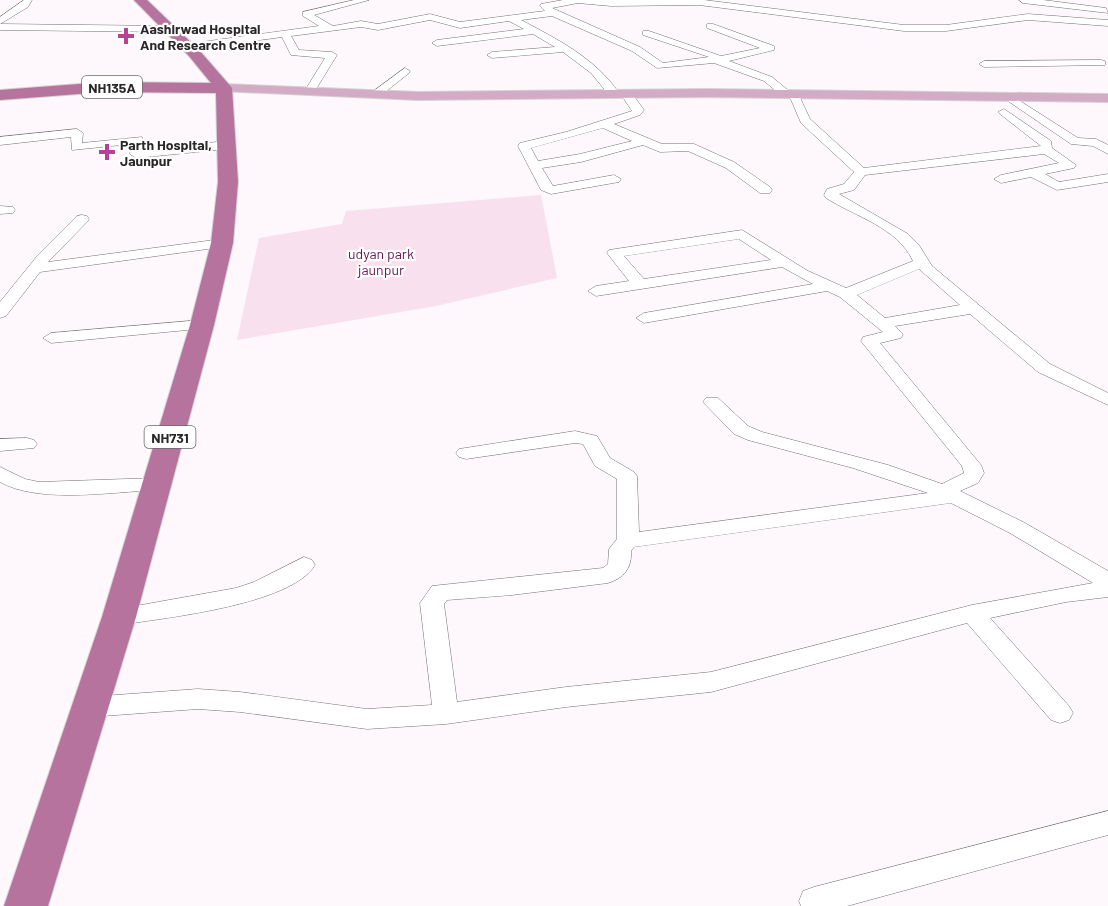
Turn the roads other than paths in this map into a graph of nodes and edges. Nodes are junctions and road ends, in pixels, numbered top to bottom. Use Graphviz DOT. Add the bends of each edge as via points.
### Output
graph roads {
  1 [pos="28,0"];
  2 [pos="140,0"];
  3 [pos="365,0"];
  4 [pos="1023,0"];
  5 [pos="572,1"];
  6 [pos="642,1"];
  7 [pos="696,1"];
  8 [pos="783,3"];
  9 [pos="1108,4"];
  10 [pos="1088,8"];
  11 [pos="761,9"];
  12 [pos="1108,12"];
  13 [pos="13,13"];
  14 [pos="553,13"];
  15 [pos="0,14"];
  16 [pos="510,18"];
  17 [pos="0,21"];
  18 [pos="1108,23"];
  19 [pos="710,26"];
  20 [pos="0,27"];
  21 [pos="326,28"];
  22 [pos="170,29"];
  23 [pos="534,30"];
  24 [pos="285,33"];
  25 [pos="646,33"];
  26 [pos="437,44"];
  27 [pos="188,47"];
  28 [pos="563,49"];
  29 [pos="492,55"];
  30 [pos="1023,56"];
  31 [pos="719,60"];
  32 [pos="984,64"];
  33 [pos="1104,66"];
  34 [pos="405,71"];
  35 [pos="224,88"];
  36 [pos="309,92"];
  37 [pos="620,93"];
  38 [pos="789,93"];
  39 [pos="0,95"];
  40 [pos="375,95"];
  41 [pos="1009,97"];
  42 [pos="1108,98"];
  43 [pos="1004,112"];
  44 [pos="603,124"];
  45 [pos="678,134"];
  46 [pos="0,141"];
  47 [pos="647,142"];
  48 [pos="226,145"];
  49 [pos="1045,149"];
  50 [pos="1108,150"];
  51 [pos="534,165"];
  52 [pos="1064,167"];
  53 [pos="861,172"];
  54 [pos="1035,174"];
  55 [pos="1001,178"];
  56 [pos="1108,178"];
  57 [pos="614,179"];
  58 [pos="1090,181"];
  59 [pos="765,190"];
  60 [pos="82,219"];
  61 [pos="222,243"];
  62 [pos="784,262"];
  63 [pos="921,263"];
  64 [pos="35,268"];
  65 [pos="640,284"];
  66 [pos="830,286"];
  67 [pos="596,291"];
  68 [pos="846,294"];
  69 [pos="6,296"];
  70 [pos="975,308"];
  71 [pos="0,313"];
  72 [pos="644,318"];
  73 [pos="882,323"];
  74 [pos="202,325"];
  75 [pos="51,338"];
  76 [pos="1108,400"];
  77 [pos="712,402"];
  78 [pos="0,444"];
  79 [pos="27,444"];
  80 [pos="466,453"];
  81 [pos="0,473"];
  82 [pos="156,484"];
  83 [pos="946,494"];
  84 [pos="627,542"];
  85 [pos="304,565"];
  86 [pos="1108,582"];
  87 [pos="1108,589"];
  88 [pos="972,613"];
  89 [pos="119,617"];
  90 [pos="89,707"];
  91 [pos="446,714"];
  92 [pos="1060,714"];
  93 [pos="1108,823"];
  94 [pos="814,901"];
  95 [pos="26,906"];
  1 -- 13 [label="street"];
  2 -- 22 [label="highway"];
  3 -- 21 [label="street" via="306,14"];
  4 -- 10 [label="street"];
  5 -- 6 [label="street"];
  5 -- 14 [label="street" via="544,6"];
  6 -- 7 [label="street"];
  7 -- 11 [label="street"];
  8 -- 11 [label="street"];
  9 -- 10 [label="street"];
  10 -- 12 [label="street"];
  11 -- 18 [label="street" via="904,28 946,28 1028,17"];
  13 -- 15 [label="street"];
  13 -- 17 [label="street"];
  14 -- 16 [label="street"];
  14 -- 31 [label="street" via="636,49 659,65"];
  16 -- 21 [label="street" via="456,26 433,17 378,27 361,24"];
  16 -- 23 [label="street"];
  19 -- 31 [label="street" via="771,48"];
  20 -- 22 [label="street"];
  21 -- 24 [label="street"];
  22 -- 27 [label="highway"];
  23 -- 26 [label="street"];
  23 -- 28 [label="street"];
  24 -- 27 [label="street"];
  24 -- 36 [label="street" via="295,53 332,55"];
  25 -- 31 [label="street"];
  27 -- 35 [label="highway"];
  28 -- 29 [label="street"];
  28 -- 37 [label="street"];
  30 -- 33 [label="street" via="1083,52"];
  31 -- 38 [label="street" via="768,79"];
  32 -- 33 [label="street"];
  34 -- 40 [label="street"];
  35 -- 36 [label="main road"];
  35 -- 39 [label="highway, NH135A" via="105,87"];
  35 -- 48 [label="highway, NH731"];
  36 -- 40 [label="main road"];
  37 -- 38 [label="main road"];
  37 -- 40 [label="main road"];
  37 -- 44 [label="street" via="638,111"];
  38 -- 41 [label="main road"];
  38 -- 53 [label="street" via="805,121"];
  41 -- 42 [label="main road"];
  41 -- 50 [label="street" via="1075,141 1096,143"];
  43 -- 49 [label="street" via="1047,144"];
  44 -- 47 [label="street"];
  44 -- 51 [label="street" via="527,144 525,148"];
  45 -- 47 [label="street"];
  46 -- 48 [label="street" via="77,133 76,147 138,140 136,154"];
  47 -- 51 [label="street"];
  47 -- 59 [label="street" via="665,150 690,147 730,165"];
  48 -- 61 [label="highway, NH731" via="228,182"];
  49 -- 52 [label="street" via="1070,164"];
  49 -- 53 [label="street"];
  51 -- 57 [label="street" via="551,190"];
  52 -- 54 [label="street"];
  52 -- 58 [label="street"];
  53 -- 63 [label="street" via="849,187 831,195 879,220 911,244"];
  54 -- 55 [label="street"];
  54 -- 58 [label="street" via="1057,186"];
  56 -- 58 [label="street"];
  60 -- 64 [label="street"];
  61 -- 64 [label="street"];
  61 -- 74 [label="highway, NH731"];
  62 -- 65 [label="street"];
  62 -- 65 [label="street" via="741,234 614,253"];
  62 -- 66 [label="street"];
  63 -- 68 [label="street"];
  63 -- 70 [label="street"];
  64 -- 69 [label="street"];
  65 -- 67 [label="street"];
  66 -- 68 [label="street"];
  66 -- 72 [label="street"];
  68 -- 73 [label="street"];
  69 -- 71 [label="street"];
  70 -- 73 [label="street"];
  70 -- 76 [label="street" via="1044,368"];
  73 -- 83 [label="street" via="894,335 869,341 974,472 971,479"];
  74 -- 75 [label="street"];
  74 -- 82 [label="highway, NH731"];
  77 -- 83 [label="street" via="748,433 894,473"];
  78 -- 79 [label="street"];
  80 -- 84 [label="street" via="575,437 590,440 603,462 627,476"];
  81 -- 82 [label="street" via="20,484 39,488"];
  82 -- 89 [label="highway, NH731"];
  83 -- 84 [label="street"];
  83 -- 86 [label="street" via="1028,532"];
  84 -- 91 [label="street" via="620,549 621,564 608,575 446,590 435,596 433,615"];
  85 -- 89 [label="street" via="275,583 237,596"];
  87 -- 88 [label="street"];
  88 -- 91 [label="street" via="711,682"];
  88 -- 92 [label="street"];
  89 -- 90 [label="highway, NH731"];
  90 -- 91 [label="street" via="198,699 367,719"];
  90 -- 95 [label="highway, NH731"];
  93 -- 94 [label="street"];
}
